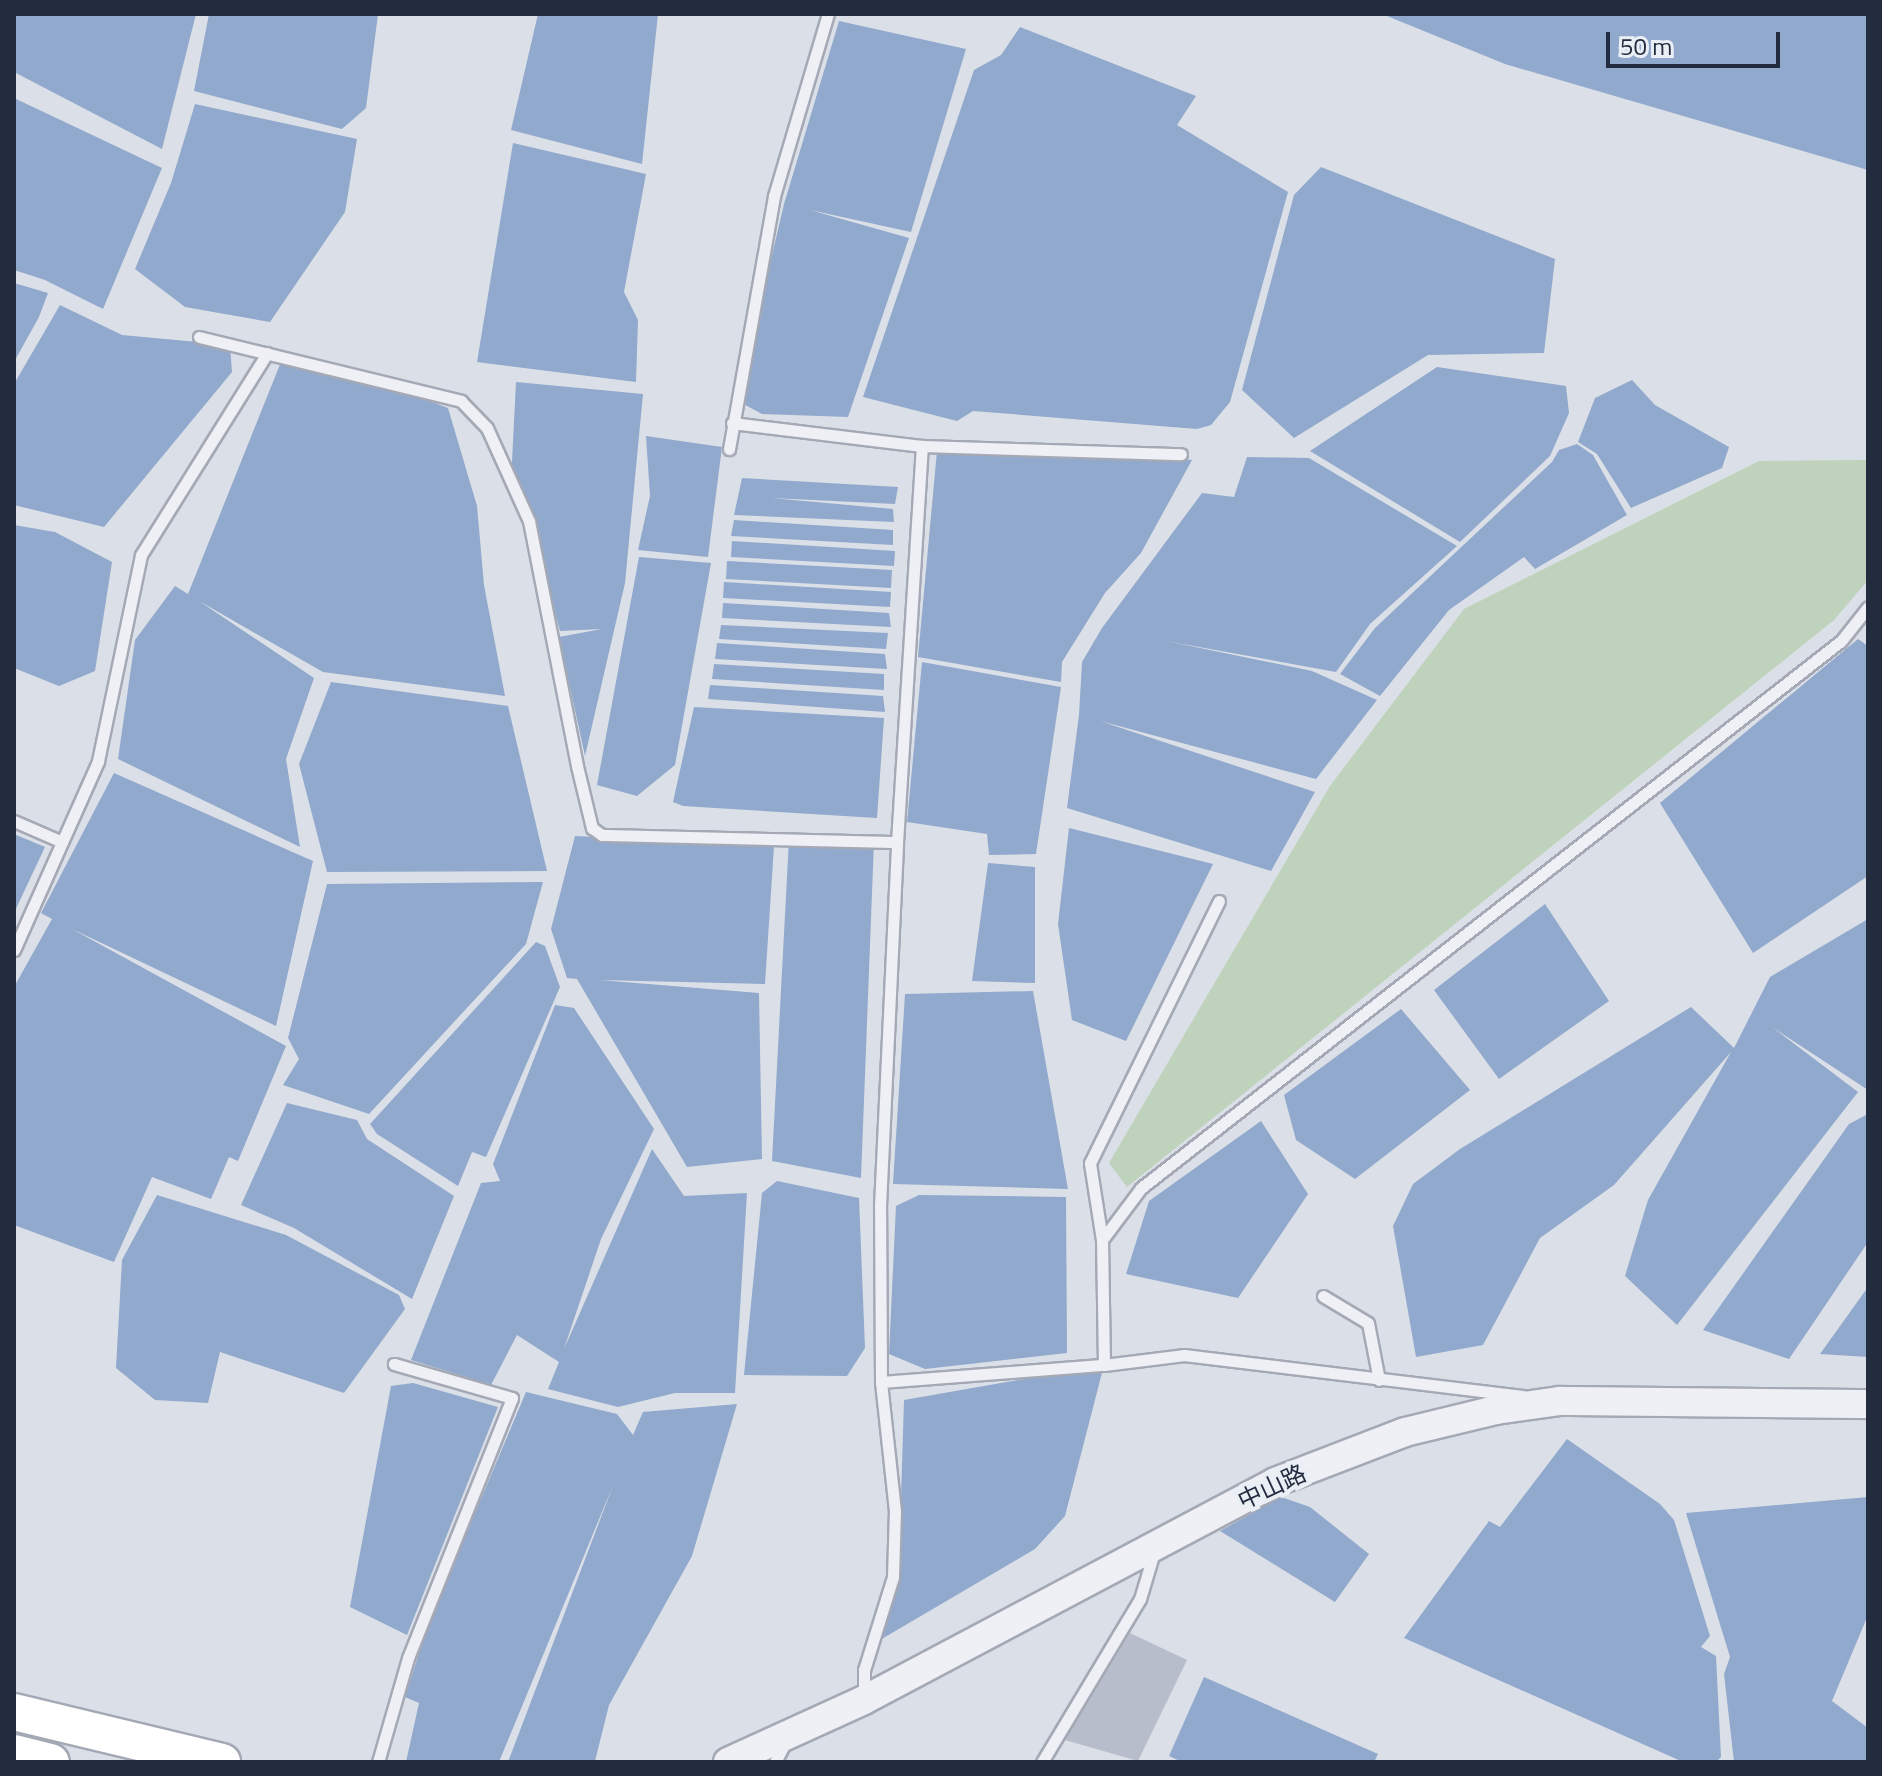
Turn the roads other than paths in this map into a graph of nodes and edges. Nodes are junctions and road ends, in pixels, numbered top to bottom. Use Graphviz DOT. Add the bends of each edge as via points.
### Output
graph roads {
  1 [pos="828,14"];
  2 [pos="199,337"];
  3 [pos="267,353"];
  4 [pos="732,423"];
  5 [pos="922,446"];
  6 [pos="729,449"];
  7 [pos="1181,454"];
  8 [pos="1868,607"];
  9 [pos="14,821"];
  10 [pos="62,842"];
  11 [pos="897,842"];
  12 [pos="1219,901"];
  13 [pos="14,950"];
  14 [pos="1102,1240"];
  15 [pos="1323,1296"];
  16 [pos="394,1364"];
  17 [pos="1104,1365"];
  18 [pos="1379,1380"];
  19 [pos="881,1382"];
  20 [pos="1560,1401"];
  21 [pos="1868,1404"];
  22 [pos="1155,1548"];
  23 [pos="864,1700"];
  24 [pos="14,1712"];
  25 [pos="789,1734"];
  26 [pos="14,1753"];
  27 [pos="51,1762"];
  28 [pos="222,1762"];
  29 [pos="378,1762"];
  30 [pos="728,1762"];
  31 [pos="775,1762"];
  32 [pos="1042,1762"];
  1 -- 4 [label="lane" via="774,196"];
  2 -- 3 [label="lane"];
  3 -- 10 [label="lane" via="141,555 98,761"];
  3 -- 11 [label="lane" via="461,401 487,428 529,521 592,828 602,835"];
  4 -- 5 [label="lane"];
  4 -- 6 [label="lane"];
  5 -- 7 [label="lane"];
  5 -- 11 [label="lane"];
  8 -- 14 [label="lane" via="1841,641 1141,1188"];
  9 -- 10 [label="lane"];
  10 -- 13 [label="lane"];
  11 -- 19 [label="lane" via="880,1206"];
  12 -- 14 [label="lane" via="1090,1163"];
  14 -- 17 [label="lane"];
  15 -- 18 [label="lane" via="1368,1323"];
  16 -- 29 [label="lane" via="512,1398 408,1658"];
  17 -- 18 [label="lane" via="1184,1355"];
  17 -- 19 [label="lane"];
  18 -- 20 [label="lane"];
  19 -- 23 [label="lane" via="895,1511 893,1577 864,1670"];
  20 -- 21 [label="street, 中山路"];
  20 -- 22 [label="street, 中山路" via="1405,1432 1275,1482"];
  22 -- 23 [label="street, 中山路"];
  22 -- 32 [label="lane" via="1140,1599"];
  23 -- 25 [label="street, 中山路"];
  24 -- 28 [label="main road"];
  25 -- 30 [label="street, 中山路"];
  25 -- 31 [label="lane"];
  26 -- 27 [label="main road"];
}
